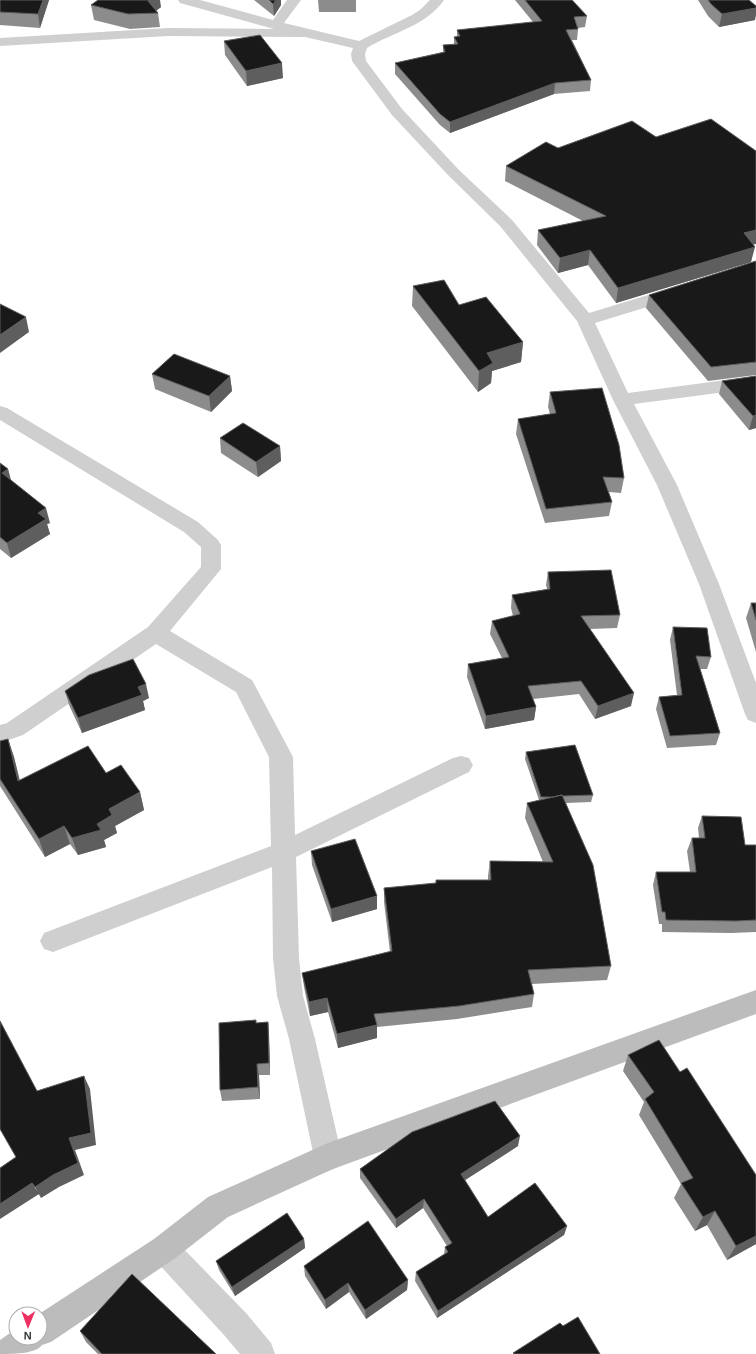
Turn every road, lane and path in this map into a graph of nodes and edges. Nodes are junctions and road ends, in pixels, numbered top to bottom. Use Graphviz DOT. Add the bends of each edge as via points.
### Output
graph roads {
  1 [pos="186,0"];
  2 [pos="294,0"];
  3 [pos="437,0"];
  4 [pos="276,25"];
  5 [pos="305,33"];
  6 [pos="0,42"];
  7 [pos="361,46"];
  8 [pos="693,287"];
  9 [pos="585,320"];
  10 [pos="756,382"];
  11 [pos="622,400"];
  12 [pos="0,412"];
  13 [pos="156,633"];
  14 [pos="754,704"];
  15 [pos="0,734"];
  16 [pos="461,765"];
  17 [pos="283,852"];
  18 [pos="52,941"];
  19 [pos="756,1002"];
  20 [pos="328,1157"];
  21 [pos="164,1249"];
  22 [pos="48,1326"];
  23 [pos="18,1346"];
  24 [pos="6,1354"];
  25 [pos="260,1354"];
  1 -- 4 [label="street"];
  2 -- 4 [label="street"];
  3 -- 7 [label="street" via="423,15"];
  4 -- 5 [label="street"];
  5 -- 6 [label="street" via="168,32"];
  5 -- 7 [label="street"];
  7 -- 9 [label="street" via="357,54 359,61 397,112 452,172 506,223"];
  8 -- 9 [label="street"];
  9 -- 11 [label="street"];
  10 -- 11 [label="street"];
  11 -- 14 [label="street" via="667,485 709,584"];
  12 -- 13 [label="street" via="191,527 211,545 211,569"];
  13 -- 15 [label="street" via="15,728"];
  13 -- 17 [label="street" via="244,686 281,757"];
  16 -- 17 [label="street"];
  17 -- 18 [label="street"];
  17 -- 20 [label="street" via="286,958 290,996"];
  19 -- 20 [label="street"];
  20 -- 21 [label="street" via="218,1207"];
  21 -- 22 [label="street"];
  21 -- 25 [label="street"];
  23 -- 24 [label="street"];
}
